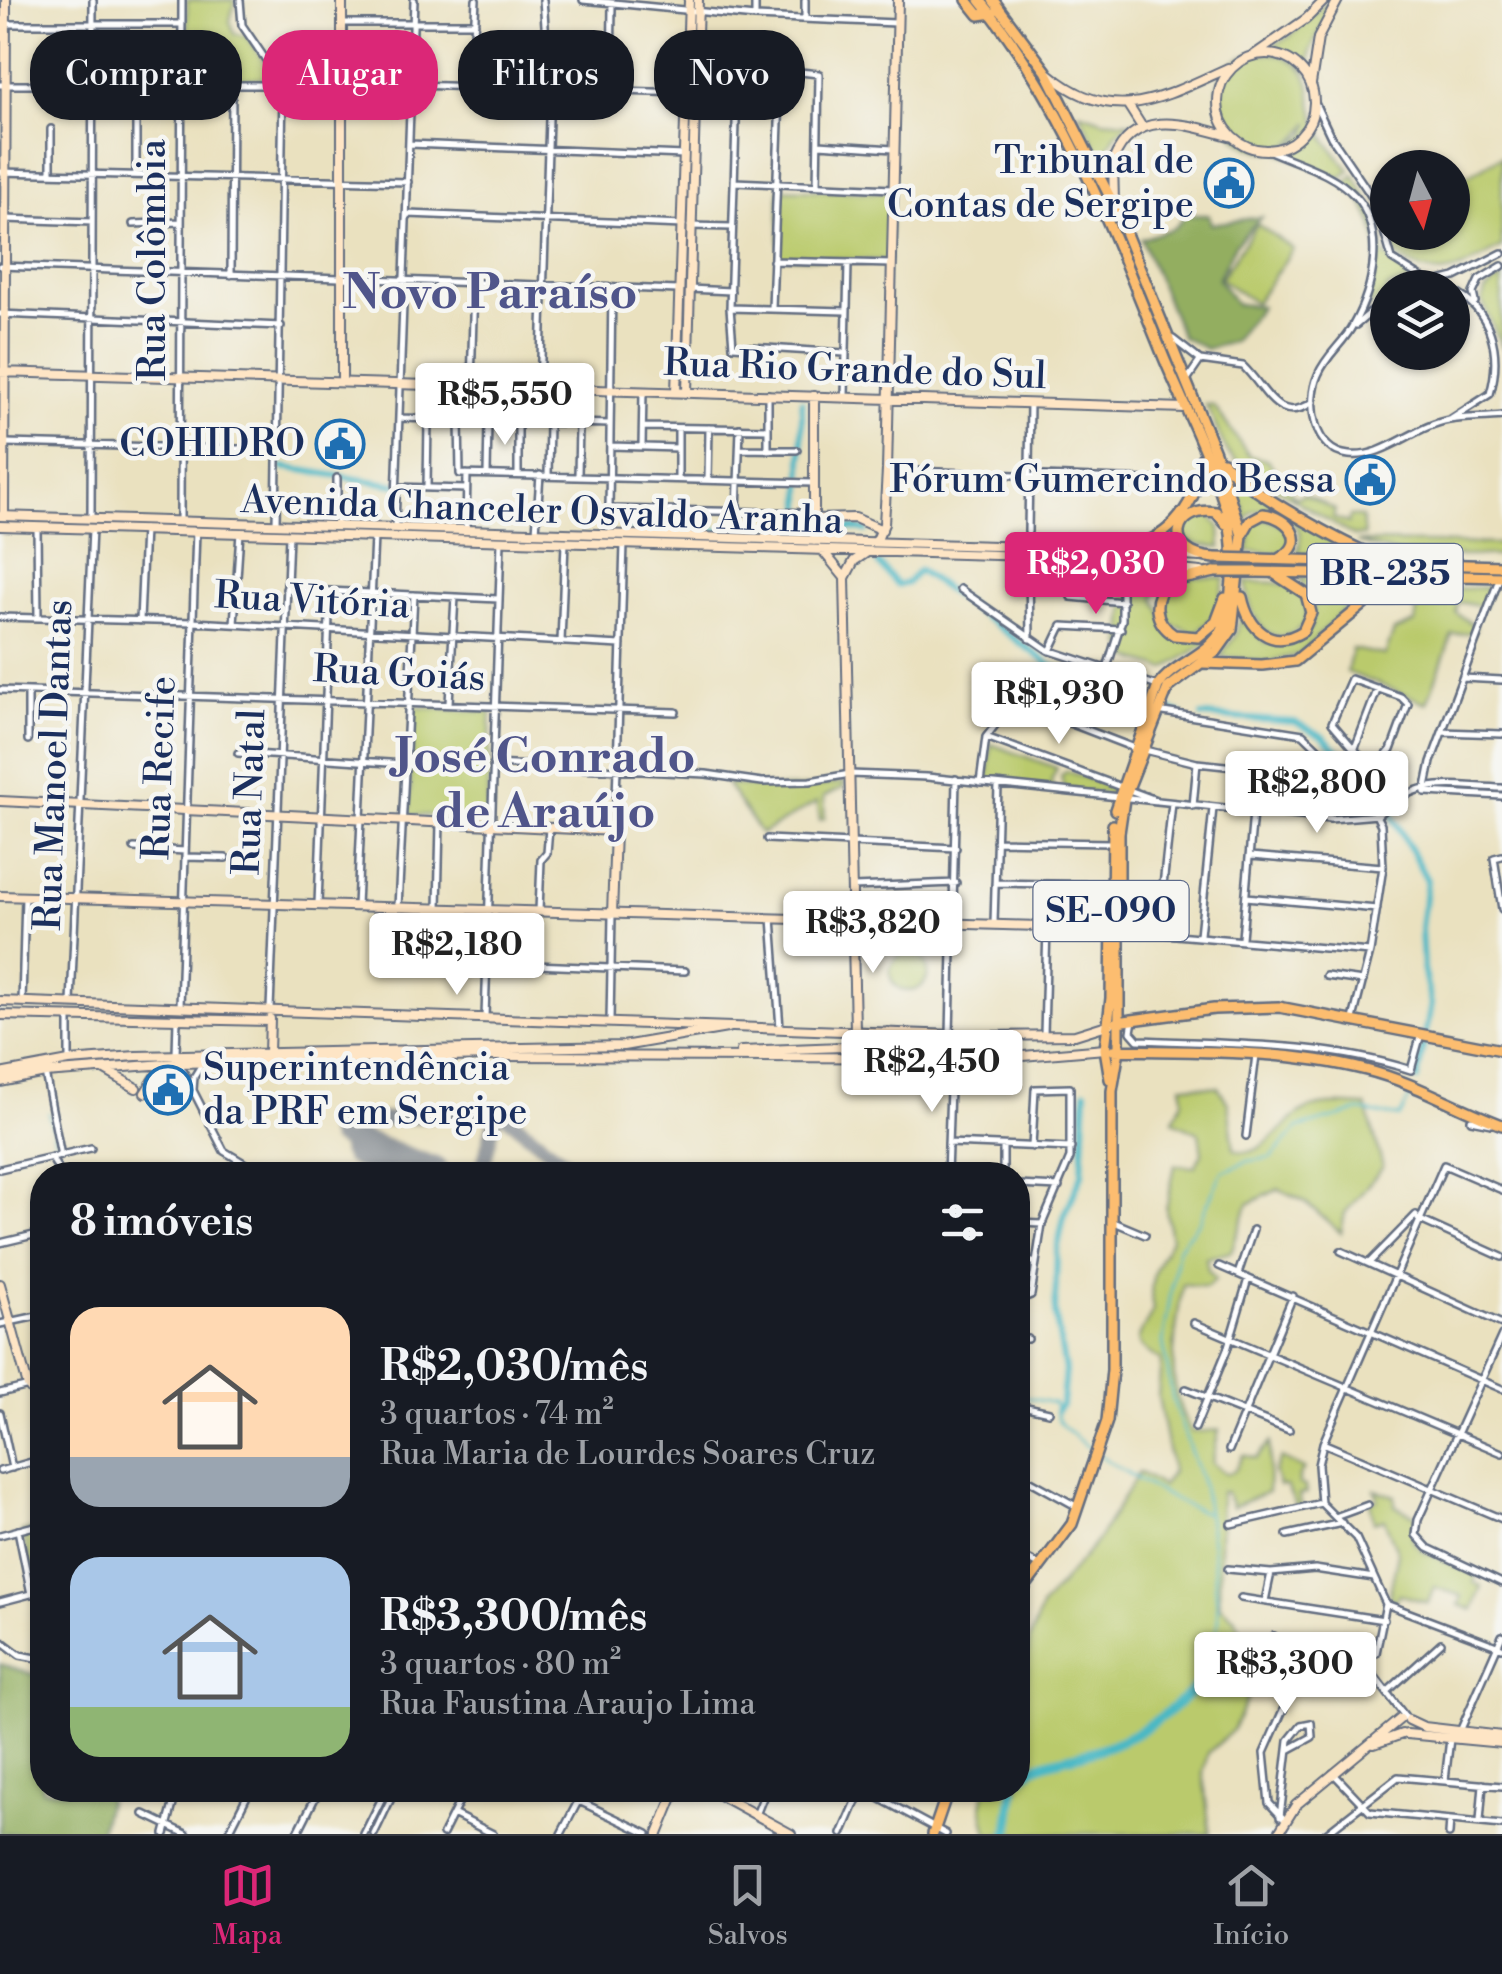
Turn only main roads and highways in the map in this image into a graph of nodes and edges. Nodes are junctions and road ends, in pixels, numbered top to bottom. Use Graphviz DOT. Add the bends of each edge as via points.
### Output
graph roads {
  1 [pos="967,0"];
  2 [pos="980,0"];
  3 [pos="996,6"];
  4 [pos="1202,450"];
  5 [pos="1215,452"];
  6 [pos="1230,531"];
  7 [pos="1242,535"];
  8 [pos="1100,551"];
  9 [pos="1278,559"];
  10 [pos="1389,561"];
  11 [pos="1501,570"];
  12 [pos="1268,572"];
  13 [pos="1463,576"];
  14 [pos="1234,590"];
  15 [pos="1203,663"];
  16 [pos="1154,704"];
  17 [pos="1122,793"];
  18 [pos="1114,929"];
  19 [pos="1114,1023"];
  20 [pos="1106,1050"];
  21 [pos="1119,1050"];
  22 [pos="1502,1050"];
  23 [pos="1112,1092"];
  24 [pos="1500,1124"];
  25 [pos="1030,1582"];
  26 [pos="944,1802"];
  27 [pos="934,1831"];
  1 -- 3 [label="main road" via="979,15"];
  2 -- 3 [label="main road"];
  3 -- 4 [label="main road" via="1081,168"];
  3 -- 5 [label="main road" via="1046,71 1115,207"];
  4 -- 6 [label="main road"];
  4 -- 8 [label="main road" via="1194,499 1154,537"];
  5 -- 7 [label="main road"];
  5 -- 10 [label="main road" via="1247,483"];
  6 -- 9 [label="main road, Avenida Chanceler Osvaldo Aranha / BR-235, bridge" via="1216,512 1188,518 1179,541 1200,557"];
  6 -- 14 [label="main road"];
  7 -- 9 [label="main road" via="1263,514 1285,522 1295,542"];
  7 -- 14 [label="main road"];
  9 -- 10 [label="main road, Avenida Chanceler Osvaldo Aranha / BR-235"];
  10 -- 11 [label="main road, Avenida Chanceler Osvaldo Aranha / BR-235"];
  11 -- 13 [label="main road, Avenida Chanceler Osvaldo Aranha / BR-235"];
  12 -- 13 [label="main road, Avenida Chanceler Osvaldo Aranha / BR-235"];
  12 -- 14 [label="main road" via="1306,594 1311,613 1296,635 1263,635"];
  12 -- 14 [label="main road, Avenida Chanceler Osvaldo Aranha / BR-235, bridge" via="1176,578 1161,590 1158,616 1167,631 1184,639 1205,633"];
  13 -- 15 [label="main road" via="1398,586 1369,600 1294,661"];
  14 -- 15 [label="main road, SE-090" via="1232,630"];
  14 -- 16 [label="main road, SE-090" via="1218,638 1158,686"];
  15 -- 16 [label="main road, SE-090" via="1177,678"];
  16 -- 17 [label="main road, SE-090"];
  17 -- 18 [label="main road, SE-090"];
  17 -- 18 [label="main road, SE-090" via="1112,844"];
  18 -- 19 [label="main road, SE-090"];
  19 -- 20 [label="main road, SE-090"];
  19 -- 21 [label="main road, SE-090"];
  19 -- 22 [label="main road" via="1267,1006"];
  20 -- 21 [label="main road"];
  20 -- 23 [label="main road, SE-090"];
  21 -- 23 [label="main road, SE-090"];
  21 -- 24 [label="main road" via="1336,1063 1405,1082"];
  23 -- 25 [label="main road, SE-090" via="1111,1390 1078,1508 1065,1538"];
  26 -- 27 [label="main road"];
}
